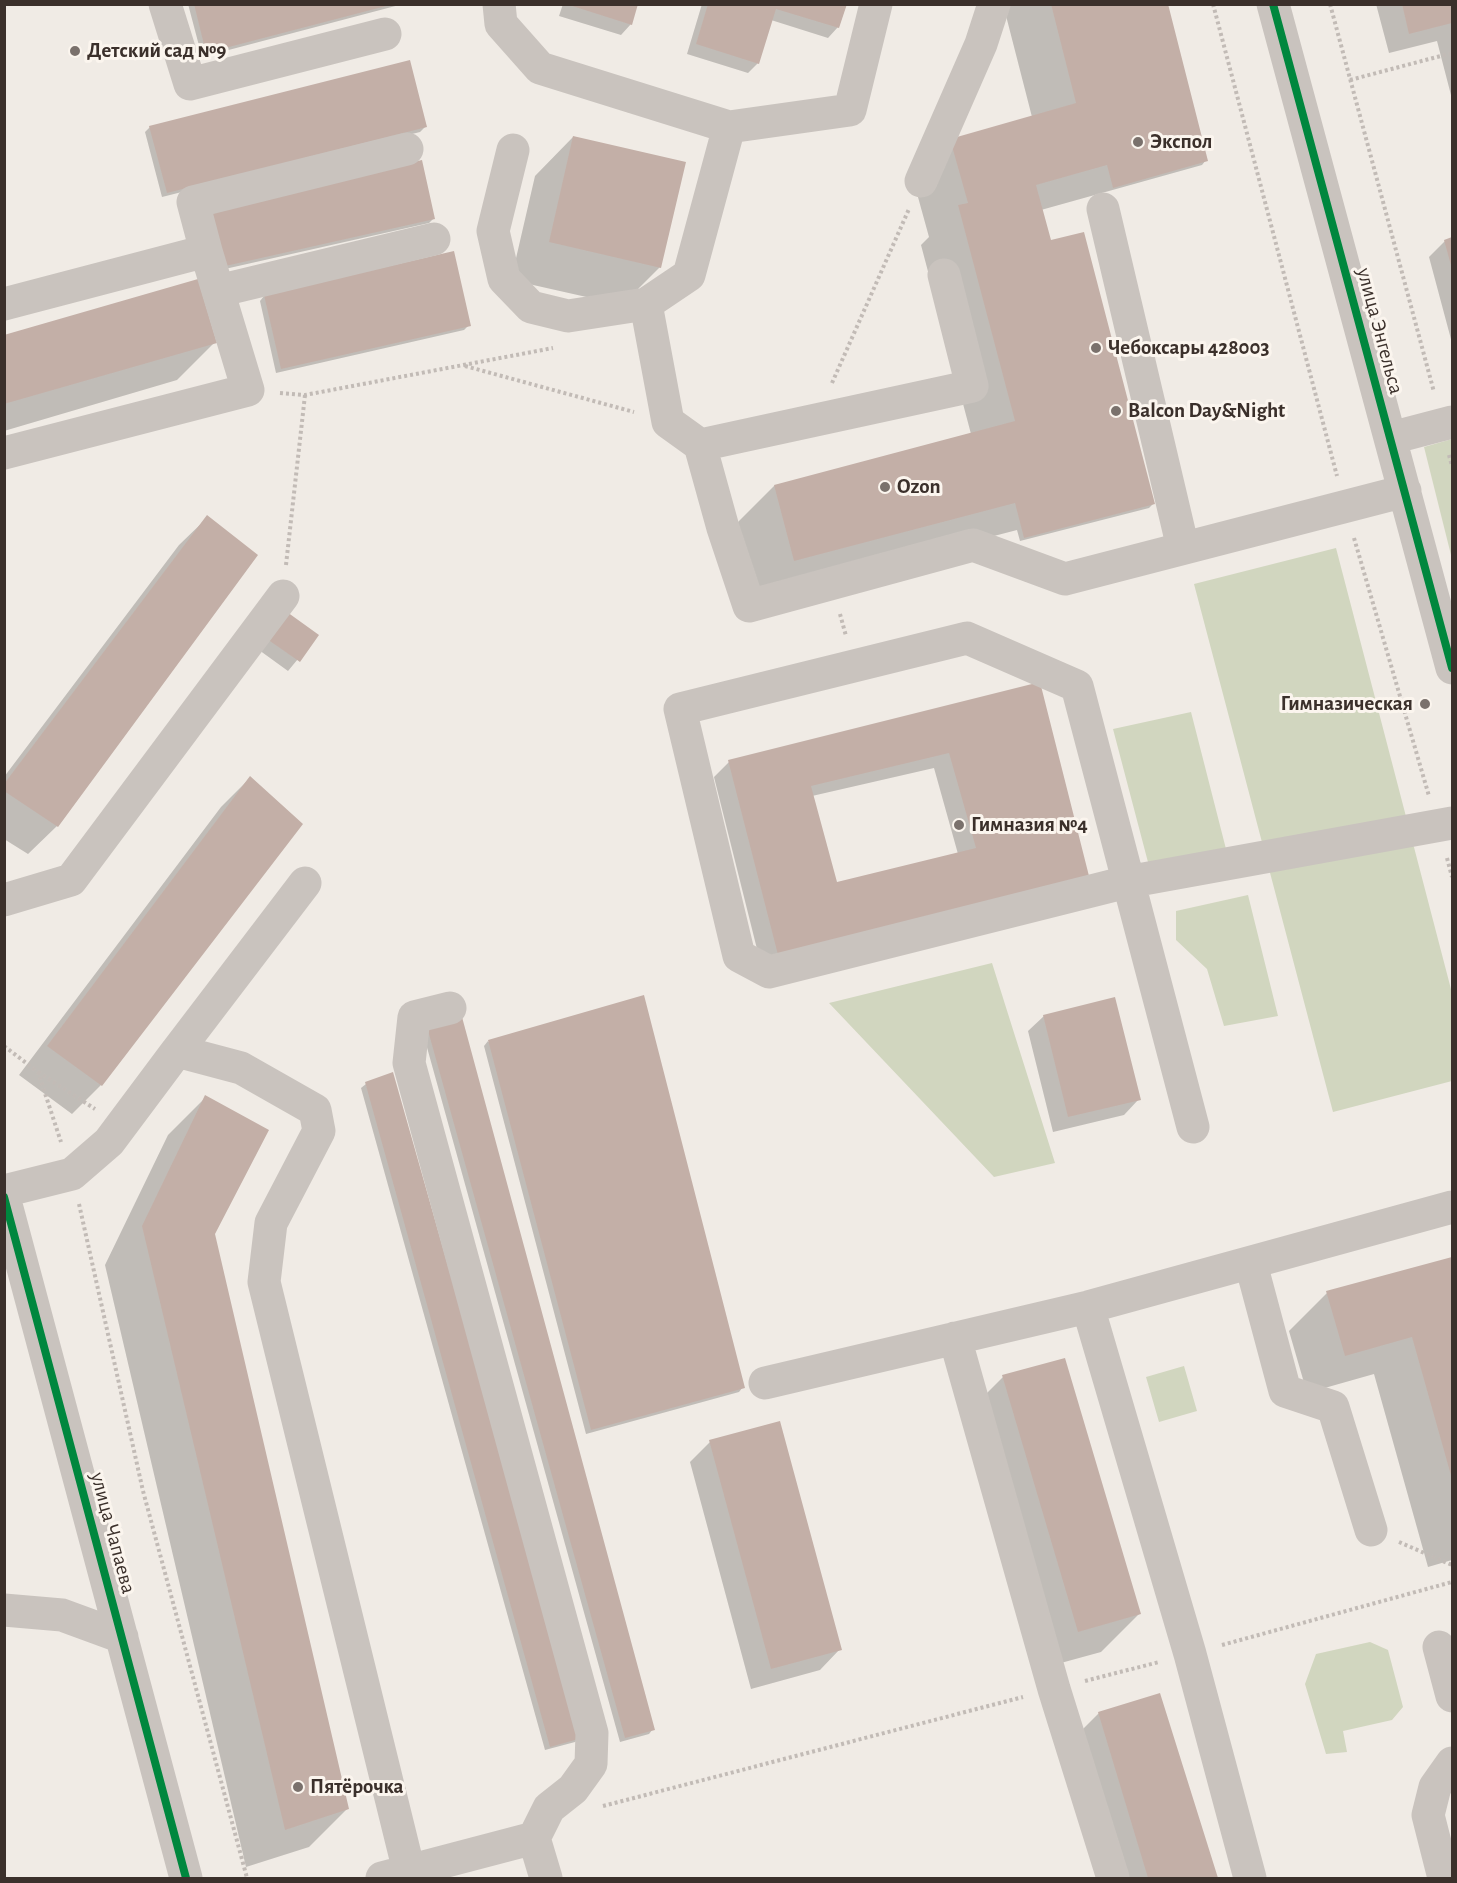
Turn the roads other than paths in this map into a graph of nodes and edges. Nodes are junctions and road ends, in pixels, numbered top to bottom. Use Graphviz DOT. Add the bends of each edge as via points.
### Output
graph roads {
  1 [pos="165,4"];
  2 [pos="499,4"];
  3 [pos="876,4"];
  4 [pos="994,4"];
  5 [pos="1273,4"];
  6 [pos="385,34"];
  7 [pos="729,127"];
  8 [pos="408,149"];
  9 [pos="513,150"];
  10 [pos="921,181"];
  11 [pos="1103,209"];
  12 [pos="434,239"];
  13 [pos="206,251"];
  14 [pos="944,275"];
  15 [pos="218,291"];
  16 [pos="4,304"];
  17 [pos="646,304"];
  18 [pos="1448,423"];
  19 [pos="1390,438"];
  20 [pos="700,445"];
  21 [pos="4,453"];
  22 [pos="1404,491"];
  23 [pos="1183,548"];
  24 [pos="283,596"];
  25 [pos="1452,668"];
  26 [pos="1445,824"];
  27 [pos="1127,882"];
  28 [pos="305,883"];
  29 [pos="4,900"];
  30 [pos="450,1008"];
  31 [pos="177,1051"];
  32 [pos="1193,1127"];
  33 [pos="4,1191"];
  34 [pos="4,1197"];
  35 [pos="1452,1207"];
  36 [pos="1251,1264"];
  37 [pos="1088,1307"];
  38 [pos="955,1338"];
  39 [pos="765,1383"];
  40 [pos="1371,1530"];
  41 [pos="4,1610"];
  42 [pos="122,1637"];
  43 [pos="1439,1647"];
  44 [pos="1452,1696"];
  45 [pos="1452,1763"];
  46 [pos="534,1838"];
  47 [pos="396,1875"];
  48 [pos="186,1878"];
  49 [pos="546,1878"];
  50 [pos="1113,1878"];
  51 [pos="1250,1878"];
  52 [pos="1444,1878"];
  1 -- 6 [label="street" via="190,84"];
  2 -- 7 [label="street" via="501,24 540,68"];
  3 -- 7 [label="street" via="850,110"];
  4 -- 10 [label="street" via="981,45"];
  5 -- 19 [label="street, улица Энгельса"];
  7 -- 17 [label="street" via="689,275"];
  8 -- 13 [label="street" via="193,202"];
  9 -- 17 [label="street" via="493,231 504,279 531,307 568,316"];
  11 -- 23 [label="street"];
  12 -- 15 [label="street"];
  13 -- 15 [label="street"];
  13 -- 16 [label="street"];
  14 -- 20 [label="street" via="972,386"];
  15 -- 21 [label="street" via="248,390"];
  17 -- 20 [label="street" via="668,422"];
  18 -- 19 [label="street"];
  19 -- 22 [label="street, улица Энгельса"];
  20 -- 23 [label="street" via="748,606 973,545 1065,579"];
  22 -- 23 [label="street"];
  22 -- 25 [label="street, улица Энгельса"];
  24 -- 29 [label="street" via="71,880"];
  26 -- 27 [label="street"];
  27 -- 27 [label="street" via="769,972 739,956 680,709 967,638 1077,687"];
  27 -- 32 [label="street"];
  28 -- 31 [label="street"];
  30 -- 46 [label="street" via="414,1017 409,1063 592,1733 591,1764 573,1789 549,1808"];
  31 -- 33 [label="street" via="109,1142 72,1174"];
  31 -- 47 [label="street" via="241,1068 315,1110 319,1131 271,1223 264,1282"];
  34 -- 42 [label="street, улица Чапаева"];
  35 -- 36 [label="street"];
  36 -- 37 [label="street"];
  36 -- 40 [label="street" via="1285,1391 1333,1407"];
  37 -- 38 [label="street"];
  37 -- 51 [label="street" via="1190,1654"];
  38 -- 39 [label="street"];
  38 -- 50 [label="street" via="1054,1689"];
  41 -- 42 [label="street" via="62,1615"];
  42 -- 48 [label="street, улица Чапаева"];
  43 -- 44 [label="street"];
  45 -- 52 [label="street" via="1435,1787 1428,1815"];
  46 -- 47 [label="street"];
  46 -- 49 [label="street"];
}
